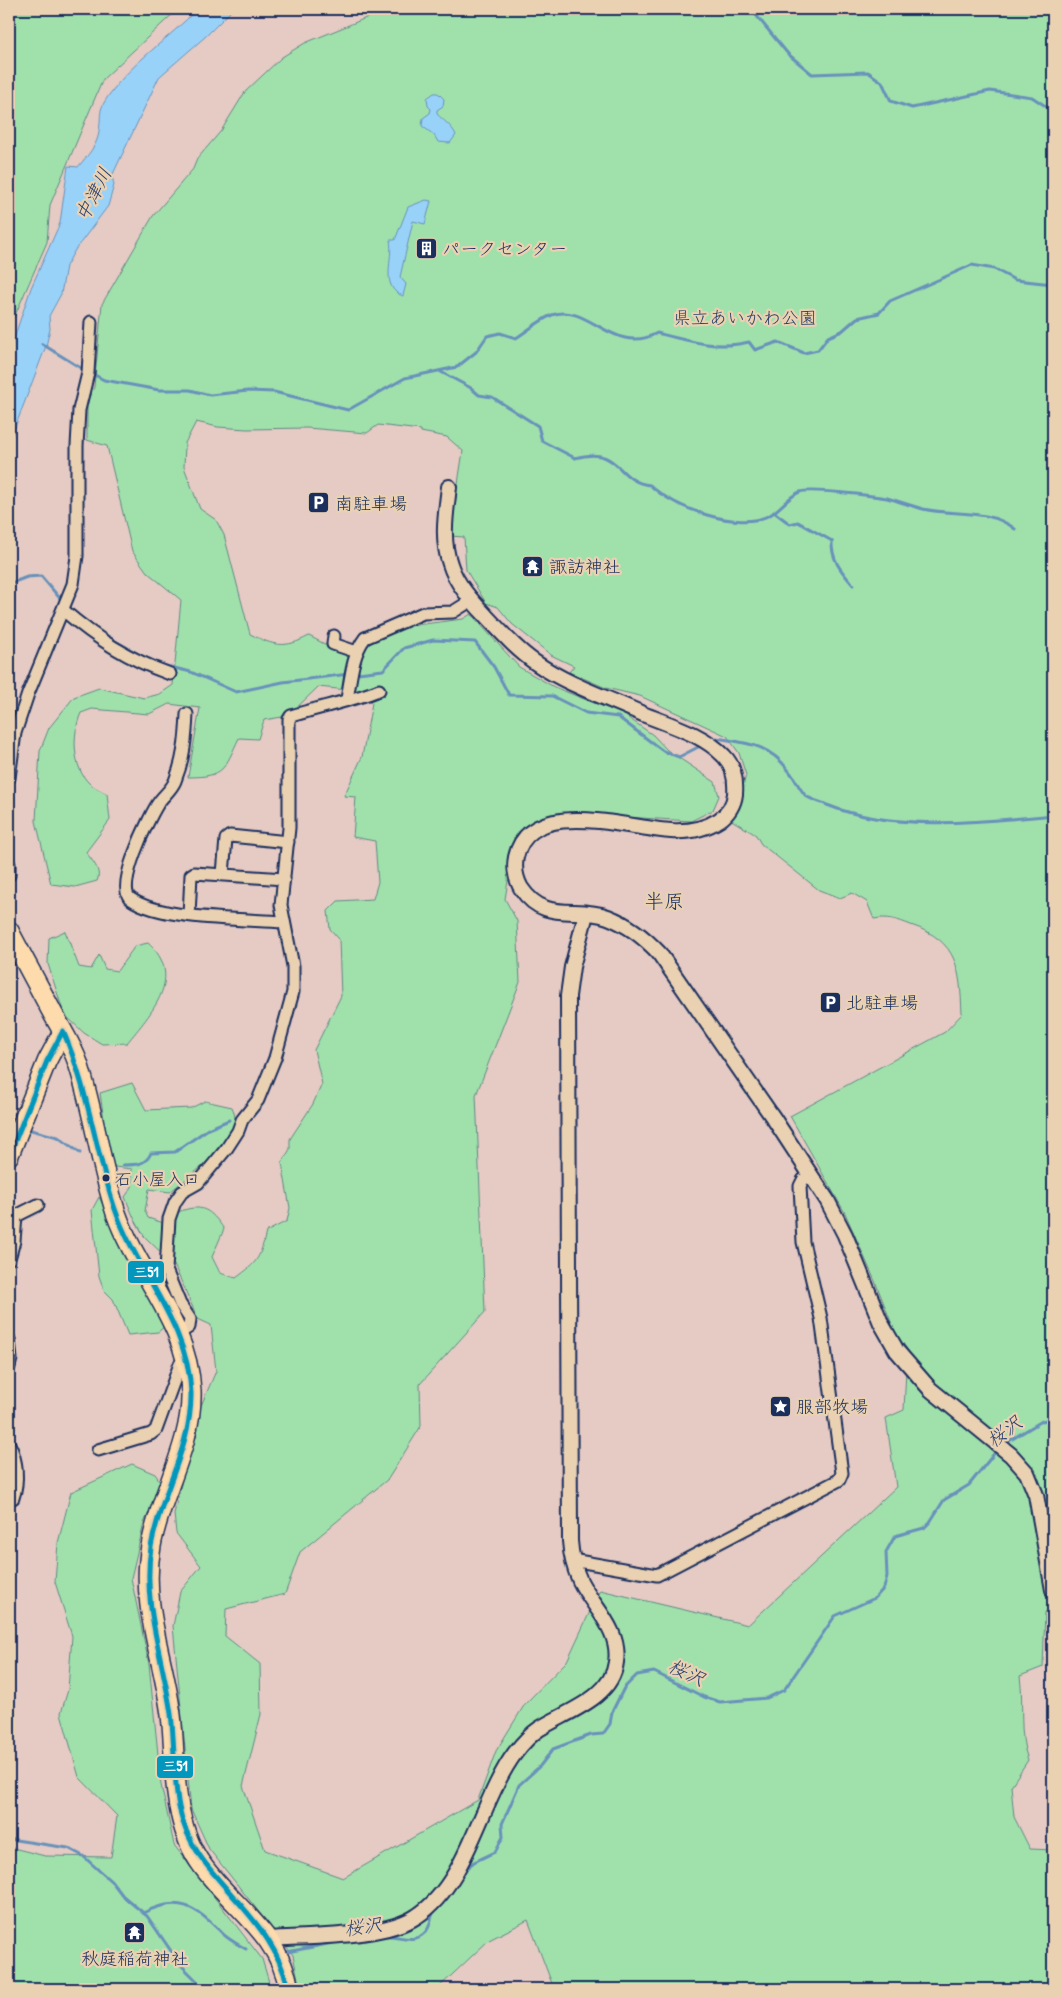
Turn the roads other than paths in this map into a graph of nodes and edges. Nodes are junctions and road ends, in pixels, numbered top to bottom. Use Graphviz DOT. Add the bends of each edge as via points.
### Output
graph roads {
  1 [pos="91,322"];
  2 [pos="449,488"];
  3 [pos="472,600"];
  4 [pos="63,610"];
  5 [pos="334,636"];
  6 [pos="357,652"];
  7 [pos="170,674"];
  8 [pos="379,690"];
  9 [pos="347,698"];
  10 [pos="187,714"];
  11 [pos="9,778"];
  12 [pos="288,842"];
  13 [pos="9,864"];
  14 [pos="223,874"];
  15 [pos="9,875"];
  16 [pos="284,880"];
  17 [pos="586,914"];
  18 [pos="189,915"];
  19 [pos="283,922"];
  20 [pos="9,931"];
  21 [pos="63,1031"];
  22 [pos="9,1156"];
  23 [pos="811,1174"];
  24 [pos="38,1205"];
  25 [pos="12,1215"];
  26 [pos="9,1259"];
  27 [pos="178,1334"];
  28 [pos="9,1339"];
  29 [pos="188,1362"];
  30 [pos="9,1367"];
  31 [pos="9,1444"];
  32 [pos="98,1450"];
  33 [pos="9,1499"];
  34 [pos="572,1560"];
  35 [pos="1053,1590"];
  36 [pos="269,1939"];
  37 [pos="288,1989"];
  1 -- 4 [label="street" via="88,373 79,410 77,437 77,556 73,584"];
  2 -- 3 [label="street" via="445,545 449,564"];
  3 -- 6 [label="street" via="453,612 424,613 371,634"];
  3 -- 17 [label="street" via="513,645 544,668 707,743 726,757 734,771 735,798 730,809 723,818 696,830 673,831 569,820 556,820 532,830 516,857 515,870 526,896 554,912"];
  4 -- 7 [label="street" via="101,642"];
  4 -- 11 [label="street" via="15,733"];
  5 -- 6 [label="street" via="333,644"];
  6 -- 9 [label="street"];
  8 -- 9 [label="street" via="358,698"];
  9 -- 12 [label="street" via="290,716"];
  10 -- 18 [label="street" via="185,745 175,781 158,803 136,848 128,872 126,894 129,899 151,908"];
  12 -- 14 [label="street" via="230,836 226,839"];
  12 -- 16 [label="street"];
  13 -- 15 [label="street"];
  14 -- 16 [label="street"];
  14 -- 18 [label="street" via="191,875"];
  16 -- 19 [label="street"];
  17 -- 23 [label="street" via="604,916 620,923 640,934 659,954"];
  17 -- 34 [label="street" via="568,996"];
  18 -- 19 [label="street"];
  19 -- 27 [label="street" via="294,978 289,1011 258,1100 242,1120 227,1148 198,1183 182,1192 169,1219 166,1270 190,1319 189,1327"];
  20 -- 21 [label="highway"];
  21 -- 22 [label="main road" via="47,1061"];
  21 -- 27 [label="highway" via="85,1085 116,1212"];
  23 -- 34 [label="street" via="800,1186 803,1242 821,1318 842,1473 839,1480 657,1575"];
  23 -- 35 [label="street" via="841,1227 881,1323 897,1351 930,1389 1011,1455 1027,1473 1036,1495"];
  24 -- 25 [label="street"];
  25 -- 26 [label="street" via="14,1241"];
  27 -- 29 [label="highway"];
  28 -- 30 [label="street"];
  29 -- 32 [label="street" via="180,1364 156,1430"];
  29 -- 36 [label="highway" via="191,1395 187,1428 151,1545 147,1580 150,1614 171,1714 179,1810 188,1841 202,1865"];
  31 -- 33 [label="street" via="14,1453 16,1478 15,1493"];
  34 -- 36 [label="street" via="580,1581 612,1635 616,1649 613,1673 596,1695 538,1730 522,1744 504,1769 446,1888 417,1917 401,1924 359,1932"];
  36 -- 37 [label="highway" via="286,1973"];
}
